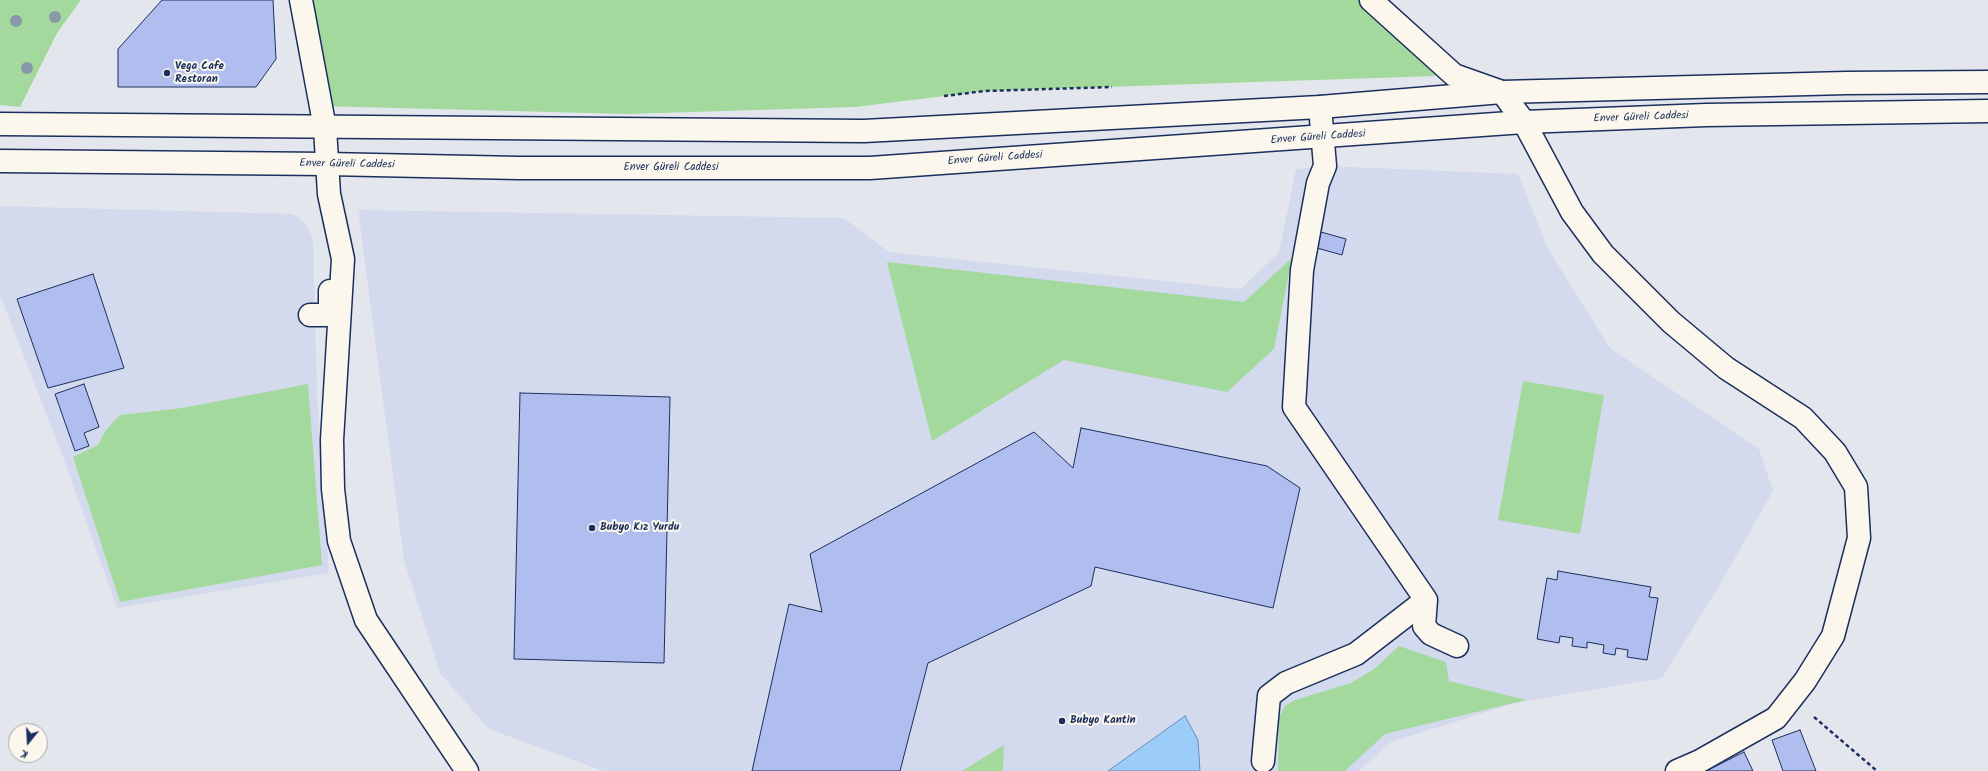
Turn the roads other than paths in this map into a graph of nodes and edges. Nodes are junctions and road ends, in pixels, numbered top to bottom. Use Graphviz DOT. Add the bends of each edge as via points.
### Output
graph roads {
  1 [pos="301,0"];
  2 [pos="1371,0"];
  3 [pos="1988,82"];
  4 [pos="1502,92"];
  5 [pos="1320,107"];
  6 [pos="1988,111"];
  7 [pos="1524,122"];
  8 [pos="0,124"];
  9 [pos="325,128"];
  10 [pos="1322,137"];
  11 [pos="0,161"];
  12 [pos="327,164"];
  13 [pos="329,194"];
  14 [pos="310,315"];
  15 [pos="1426,600"];
  16 [pos="1457,646"];
  17 [pos="1263,761"];
  18 [pos="467,771"];
  19 [pos="1677,771"];
  1 -- 9 [label="main road"];
  2 -- 4 [label="main road" via="1454,75"];
  3 -- 4 [label="main road"];
  4 -- 5 [label="main road"];
  4 -- 7 [label="main road"];
  5 -- 9 [label="main road" via="864,131"];
  5 -- 10 [label="main road"];
  6 -- 7 [label="main road, Enver Güreli Caddesi" via="1706,115"];
  7 -- 10 [label="main road, Enver Güreli Caddesi"];
  7 -- 19 [label="main road" via="1572,212 1603,254 1671,322 1726,368 1803,418 1835,452 1856,487 1859,538 1833,636 1805,681 1776,718 1700,761"];
  8 -- 9 [label="main road"];
  9 -- 12 [label="main road"];
  10 -- 12 [label="main road, Enver Güreli Caddesi" via="870,168 519,168"];
  10 -- 15 [label="main road" via="1326,166 1318,184 1302,270 1294,407"];
  11 -- 12 [label="main road, Enver Güreli Caddesi"];
  12 -- 13 [label="main road"];
  13 -- 14 [label="main road" via="330,315"];
  13 -- 18 [label="main road" via="343,259 332,440 333,489 339,541 366,620"];
  15 -- 16 [label="main road" via="1424,626 1431,634"];
  15 -- 17 [label="main road" via="1356,654 1286,682 1269,696"];
}
